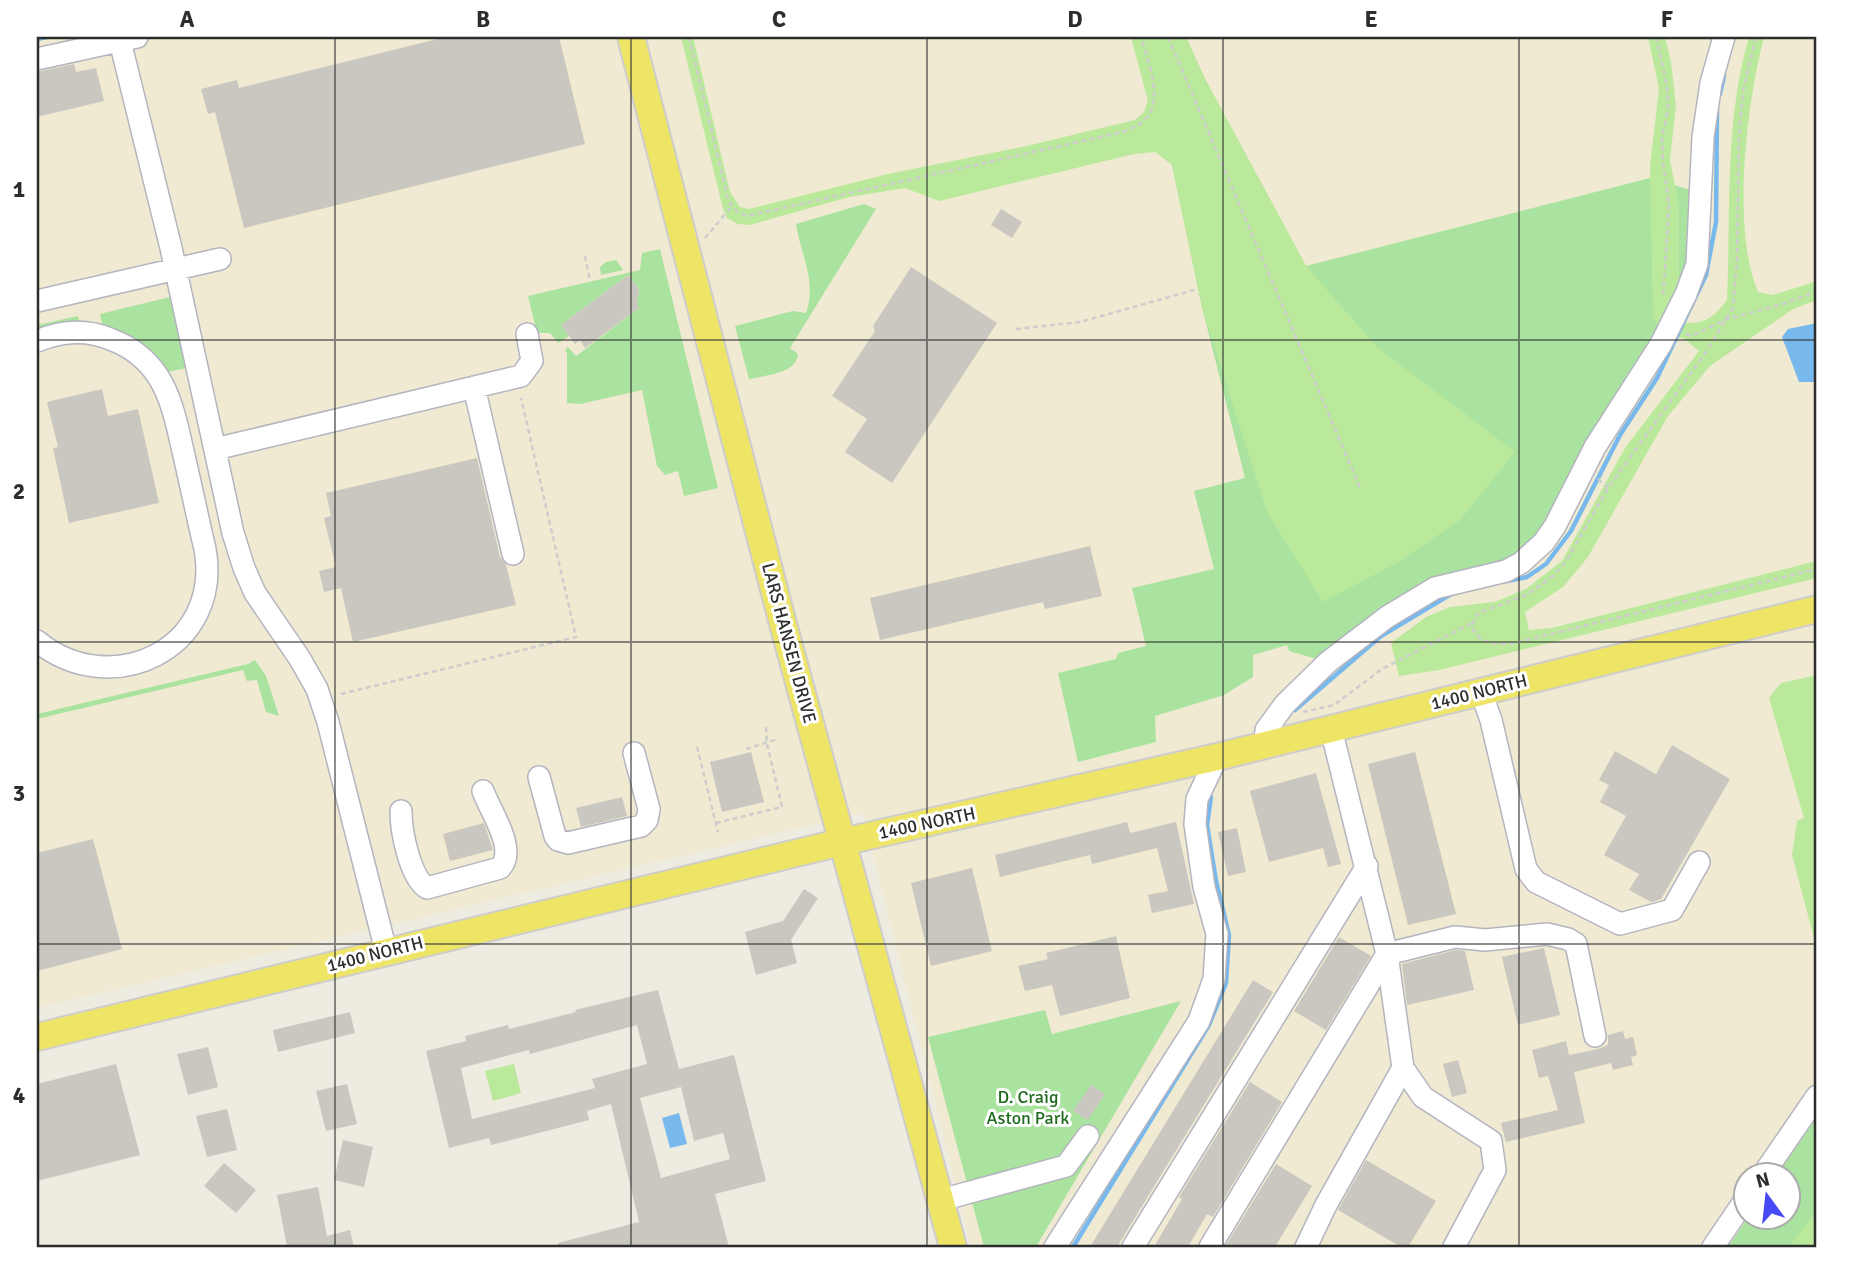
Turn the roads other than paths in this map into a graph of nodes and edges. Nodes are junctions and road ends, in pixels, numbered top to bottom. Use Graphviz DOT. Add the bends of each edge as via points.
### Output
graph roads {
  1 [pos="631,37"];
  2 [pos="1724,37"];
  3 [pos="125,38"];
  4 [pos="37,59"];
  5 [pos="220,259"];
  6 [pos="176,269"];
  7 [pos="37,301"];
  8 [pos="527,334"];
  9 [pos="37,341"];
  10 [pos="474,387"];
  11 [pos="215,449"];
  12 [pos="513,554"];
  13 [pos="1817,609"];
  14 [pos="37,641"];
  15 [pos="1481,692"];
  16 [pos="1331,729"];
  17 [pos="1265,745"];
  18 [pos="634,753"];
  19 [pos="1217,757"];
  20 [pos="539,777"];
  21 [pos="483,791"];
  22 [pos="401,811"];
  23 [pos="842,842"];
  24 [pos="1699,862"];
  25 [pos="1367,866"];
  26 [pos="386,951"];
  27 [pos="1387,954"];
  28 [pos="1595,1036"];
  29 [pos="37,1037"];
  30 [pos="1403,1069"];
  31 [pos="1817,1096"];
  32 [pos="1088,1136"];
  33 [pos="1771,1162"];
  34 [pos="940,1200"];
  35 [pos="1731,1221"];
  36 [pos="953,1247"];
  37 [pos="1055,1247"];
  38 [pos="1133,1247"];
  39 [pos="1210,1247"];
  40 [pos="1306,1247"];
  41 [pos="1454,1247"];
  42 [pos="1713,1247"];
  1 -- 23 [label="main road, LARS HANSEN DRIVE"];
  2 -- 17 [label="street" via="1703,137 1697,264 1669,329 1595,447 1555,526 1521,563 1506,571 1449,583 1413,600 1328,662 1285,704 1266,730"];
  3 -- 4 [label="street"];
  3 -- 6 [label="street"];
  5 -- 6 [label="street"];
  6 -- 7 [label="street"];
  6 -- 11 [label="street"];
  8 -- 10 [label="street" via="532,361 522,376"];
  9 -- 14 [label="street" via="55,334 91,333 127,346 157,373 172,405 208,572 191,623 173,644 147,660 114,668 83,666"];
  10 -- 11 [label="street"];
  10 -- 12 [label="street"];
  11 -- 26 [label="street" via="244,568 317,689"];
  13 -- 15 [label="main road, 1400 NORTH"];
  15 -- 16 [label="main road, 1400 NORTH"];
  15 -- 24 [label="street" via="1526,869 1536,882 1620,924 1672,910"];
  16 -- 17 [label="main road, 1400 NORTH"];
  16 -- 25 [label="street"];
  17 -- 19 [label="main road, 1400 NORTH"];
  18 -- 20 [label="street" via="649,809 648,820 641,826 568,843 558,840"];
  19 -- 23 [label="main road, 1400 NORTH"];
  19 -- 37 [label="street" via="1197,799 1195,824 1204,887 1217,934 1214,979 1199,1021"];
  21 -- 22 [label="street" via="499,823 506,862 500,868 427,888 414,874"];
  23 -- 26 [label="main road, 1400 NORTH"];
  23 -- 34 [label="main road, LARS HANSEN DRIVE"];
  25 -- 27 [label="street"];
  25 -- 38 [label="street"];
  26 -- 29 [label="main road, 1400 NORTH"];
  27 -- 28 [label="street" via="1455,937 1485,940 1547,934 1569,939 1576,944"];
  27 -- 30 [label="street"];
  27 -- 39 [label="street"];
  30 -- 40 [label="street"];
  30 -- 41 [label="street" via="1423,1097 1491,1141 1495,1170"];
  31 -- 33 [label="street"];
  32 -- 34 [label="street" via="1066,1166"];
  34 -- 36 [label="main road, LARS HANSEN DRIVE"];
  35 -- 42 [label="street"];
}
